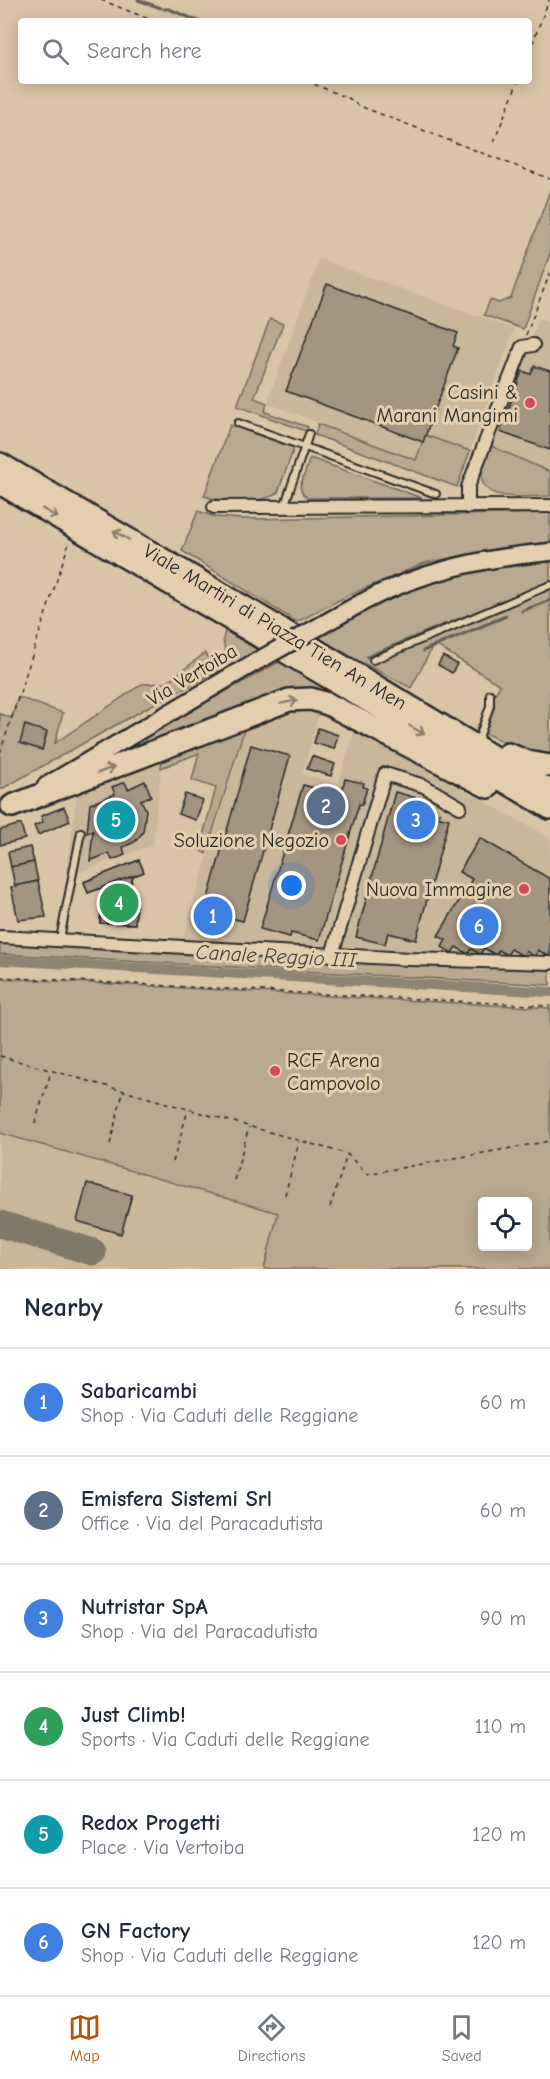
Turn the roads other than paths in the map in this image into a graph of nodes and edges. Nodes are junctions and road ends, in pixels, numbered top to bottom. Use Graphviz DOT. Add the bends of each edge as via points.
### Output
graph roads {
  1 [pos="528,346"];
  2 [pos="238,423"];
  3 [pos="309,434"];
  4 [pos="305,447"];
  5 [pos="0,464"];
  6 [pos="0,483"];
  7 [pos="436,494"];
  8 [pos="550,506"];
  9 [pos="214,507"];
  10 [pos="284,507"];
  11 [pos="468,507"];
  12 [pos="550,552"];
  13 [pos="550,585"];
  14 [pos="373,660"];
  15 [pos="375,687"];
  16 [pos="490,694"];
  17 [pos="479,738"];
  18 [pos="550,766"];
  19 [pos="550,790"];
  20 [pos="460,807"];
  21 [pos="6,808"];
  22 [pos="550,808"];
  23 [pos="550,819"];
  24 [pos="81,832"];
  25 [pos="0,937"];
  26 [pos="60,939"];
  27 [pos="332,955"];
  28 [pos="550,963"];
  1 -- 11 [label="street" via="468,487"];
  2 -- 4 [label="lane"];
  3 -- 4 [label="lane"];
  4 -- 7 [label="lane"];
  4 -- 10 [label="lane"];
  15 -- 5 [label="highway, Viale Martiri di Piazza Tien An Men, one-way"];
  6 -- 22 [label="highway, Viale Martiri di Piazza Tien An Men, one-way"];
  8 -- 11 [label="street"];
  9 -- 10 [label="street"];
  10 -- 11 [label="street"];
  12 -- 21 [label="main road, Via Vertoiba, bridge" via="496,557 396,586 252,664"];
  13 -- 14 [label="lane"];
  15 -- 17 [label="highway" via="418,703"];
  15 -- 19 [label="highway, Viale Martiri di Piazza Tien An Men"];
  16 -- 17 [label="lane"];
  17 -- 18 [label="highway" via="512,756"];
  20 -- 27 [label="street" via="424,786 385,774"];
  21 -- 23 [label="highway, one-way" via="289,700 311,699 328,704"];
  24 -- 26 [label="lane"];
  25 -- 26 [label="street"];
  26 -- 27 [label="street"];
  27 -- 28 [label="street"];
}
